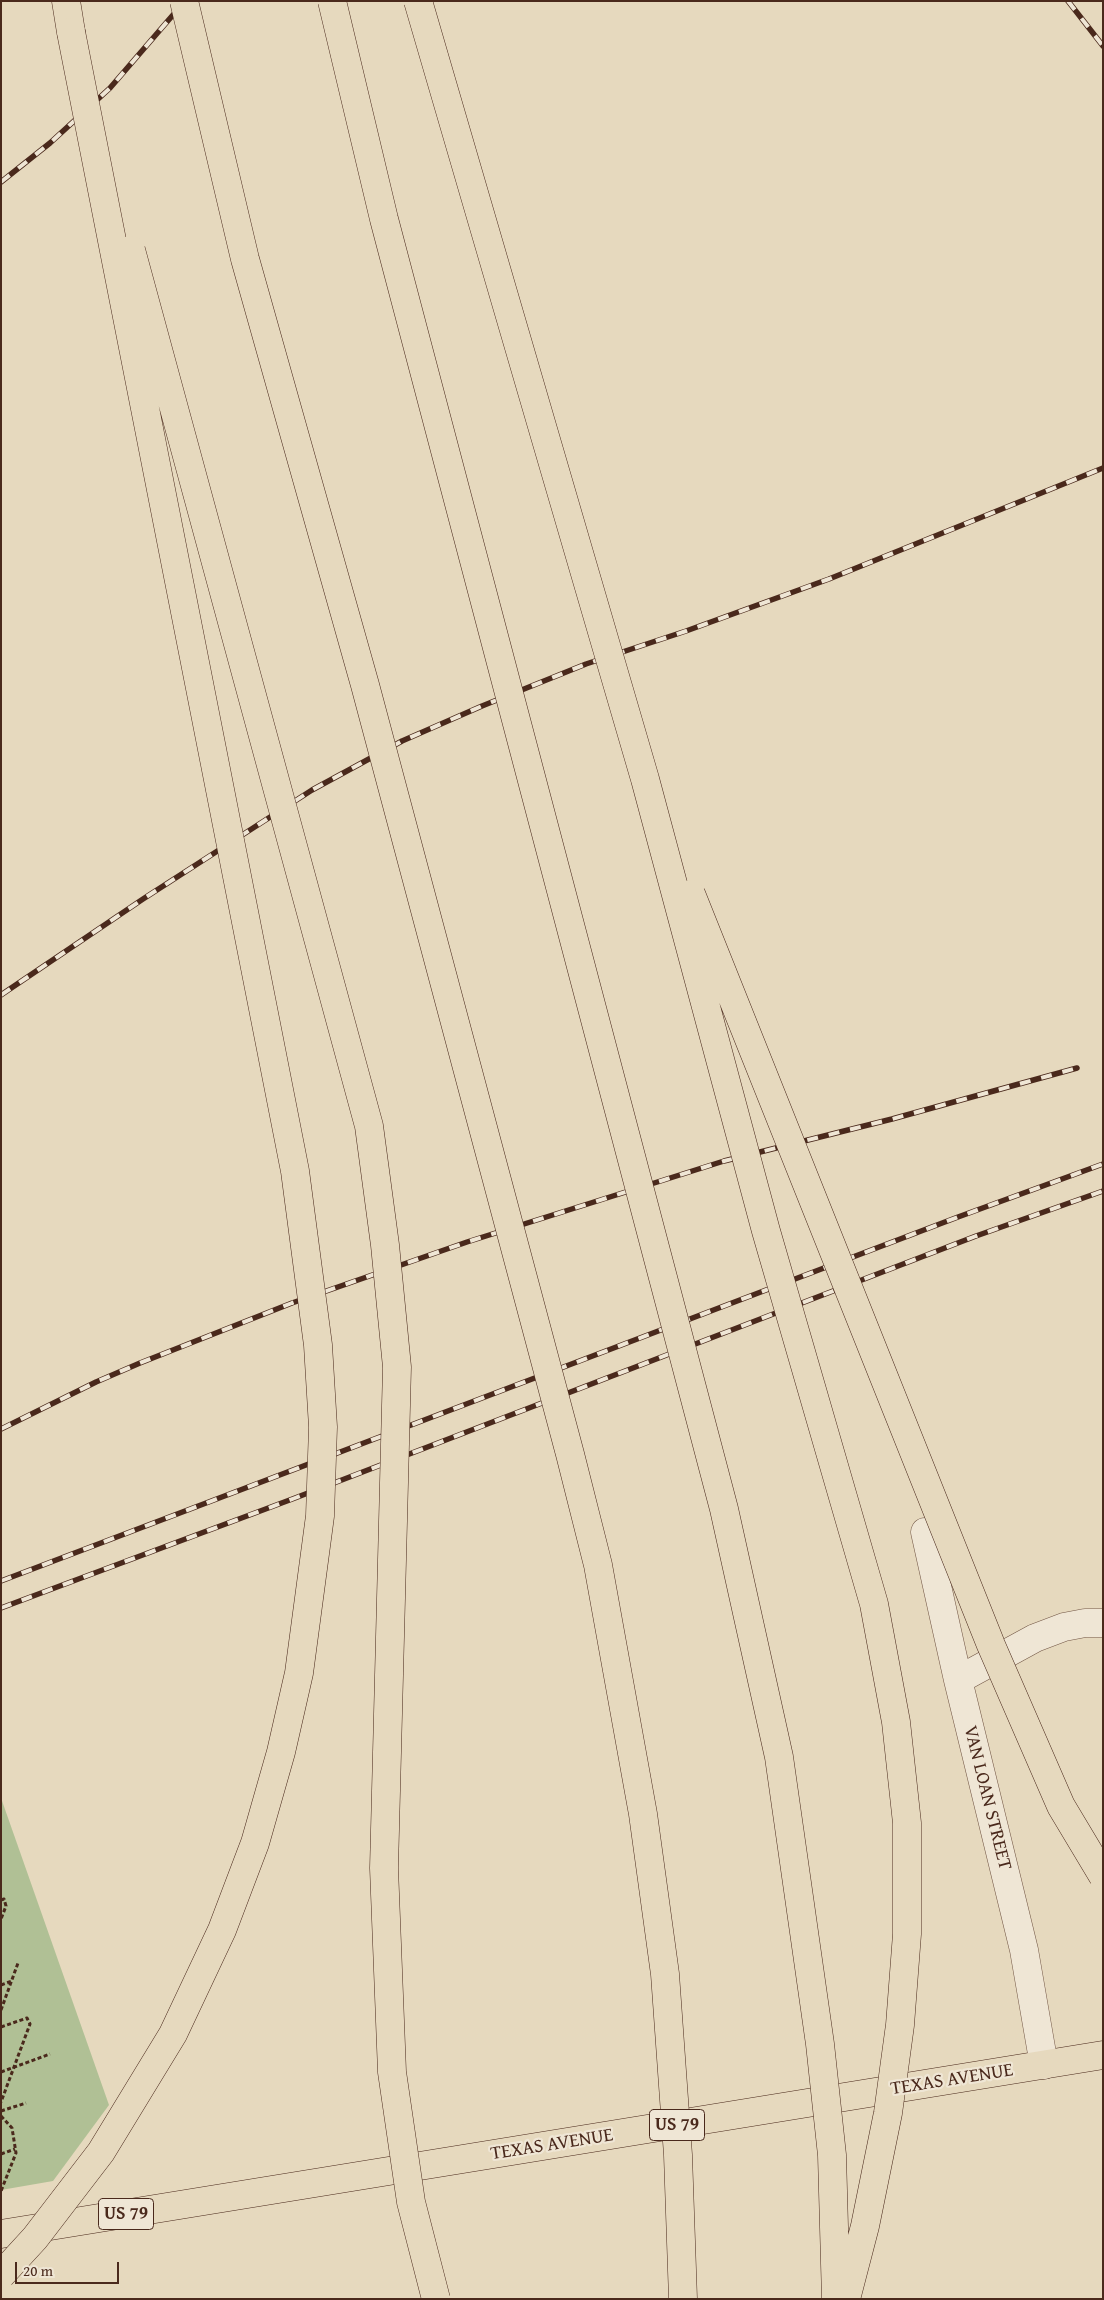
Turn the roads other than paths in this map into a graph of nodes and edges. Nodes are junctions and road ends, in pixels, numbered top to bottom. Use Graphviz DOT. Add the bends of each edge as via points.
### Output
graph roads {
  1 [pos="66,1"];
  2 [pos="184,1"];
  3 [pos="332,1"];
  4 [pos="418,1"];
  5 [pos="71,32"];
  6 [pos="645,779"];
  7 [pos="925,1532"];
  8 [pos="1103,1623"];
  9 [pos="958,1680"];
  10 [pos="1103,1876"];
  11 [pos="1103,2055"];
  12 [pos="1044,2065"];
  13 [pos="1,2234"];
  14 [pos="1,2275"];
  15 [pos="436,2299"];
  16 [pos="683,2299"];
  17 [pos="836,2299"];
  18 [pos="846,2299"];
  1 -- 5 [label="main road"];
  2 -- 16 [label="main road, bridge" via="245,259 367,694 598,1565 643,1814 665,1974 678,2155"];
  3 -- 17 [label="main road, bridge" via="384,220 724,1509 779,1757 820,2044 832,2154"];
  4 -- 6 [label="main road, bridge"];
  5 -- 14 [label="main road, bridge" via="295,1171 318,1345 323,1427 320,1516 299,1673 255,1843 222,1930 173,2034 101,2152 35,2238"];
  5 -- 15 [label="main road, bridge" via="368,1126 385,1245 397,1368 384,1868 392,2072 411,2202"];
  6 -- 10 [label="main road, bridge" via="991,1645 1061,1806"];
  6 -- 18 [label="main road, bridge" via="766,1231 874,1604 896,1722 907,1823 907,1934 900,2025 886,2122"];
  7 -- 9 [label="street, VAN LOAN STREET"];
  8 -- 9 [label="street" via="1064,1627 1036,1638"];
  9 -- 12 [label="street, VAN LOAN STREET" via="1024,1950"];
  11 -- 12 [label="main road, TEXAS AVENUE / US 79"];
  12 -- 13 [label="main road, TEXAS AVENUE / US 79"];
}
